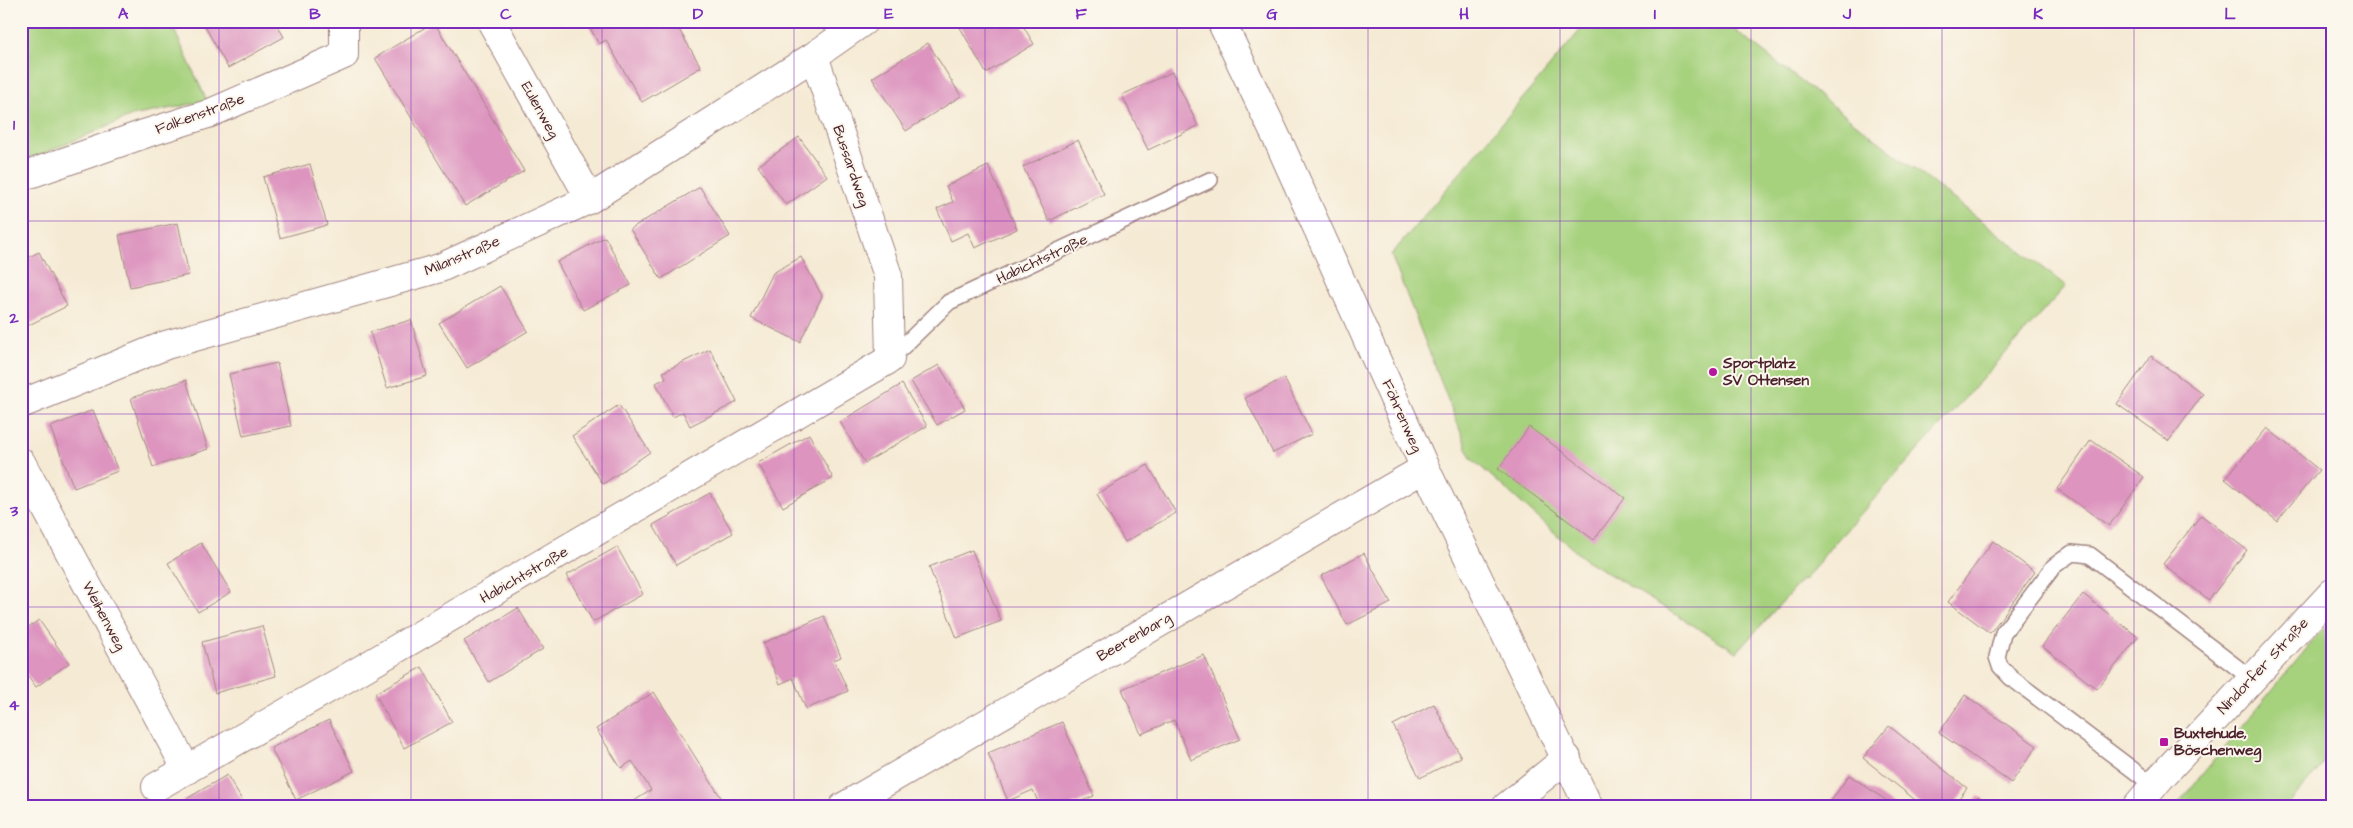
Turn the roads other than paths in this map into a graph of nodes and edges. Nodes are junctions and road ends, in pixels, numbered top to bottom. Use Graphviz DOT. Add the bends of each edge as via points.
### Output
graph roads {
  1 [pos="344,21"];
  2 [pos="491,21"];
  3 [pos="864,21"];
  4 [pos="1221,21"];
  5 [pos="814,56"];
  6 [pos="21,177"];
  7 [pos="1210,180"];
  8 [pos="590,199"];
  9 [pos="890,359"];
  10 [pos="21,404"];
  11 [pos="21,462"];
  12 [pos="1425,468"];
  13 [pos="2332,594"];
  14 [pos="2252,678"];
  15 [pos="1566,758"];
  16 [pos="187,770"];
  17 [pos="2153,785"];
  18 [pos="156,786"];
  19 [pos="842,807"];
  20 [pos="1506,807"];
  21 [pos="1589,807"];
  22 [pos="2136,807"];
  1 -- 6 [label="street, Falkenstraße" via="344,55 208,114"];
  2 -- 8 [label="street, Eulenweg"];
  3 -- 5 [label="street, Milanstraße"];
  4 -- 12 [label="street, Föhrenweg" via="1281,146"];
  5 -- 8 [label="street, Milanstraße"];
  5 -- 9 [label="street, Bussardweg" via="888,276"];
  7 -- 9 [label="lane, Habichtstraße" via="949,302"];
  8 -- 10 [label="street, Milanstraße" via="440,268 166,345"];
  9 -- 16 [label="street, Habichtstraße"];
  11 -- 16 [label="street, Weihenweg"];
  12 -- 15 [label="street, Föhrenweg"];
  12 -- 19 [label="street, Beerenbarg"];
  13 -- 14 [label="street, Nindorfer Straße"];
  14 -- 17 [label="street, Nindorfer Straße"];
  14 -- 17 [label="lane" via="2090,555 2072,553 2054,566 2003,633 1997,657 2000,666 2010,677"];
  15 -- 20 [label="street"];
  15 -- 21 [label="street, Föhrenweg"];
  16 -- 18 [label="street, Habichtstraße"];
  17 -- 22 [label="street, Nindorfer Straße"];
}
